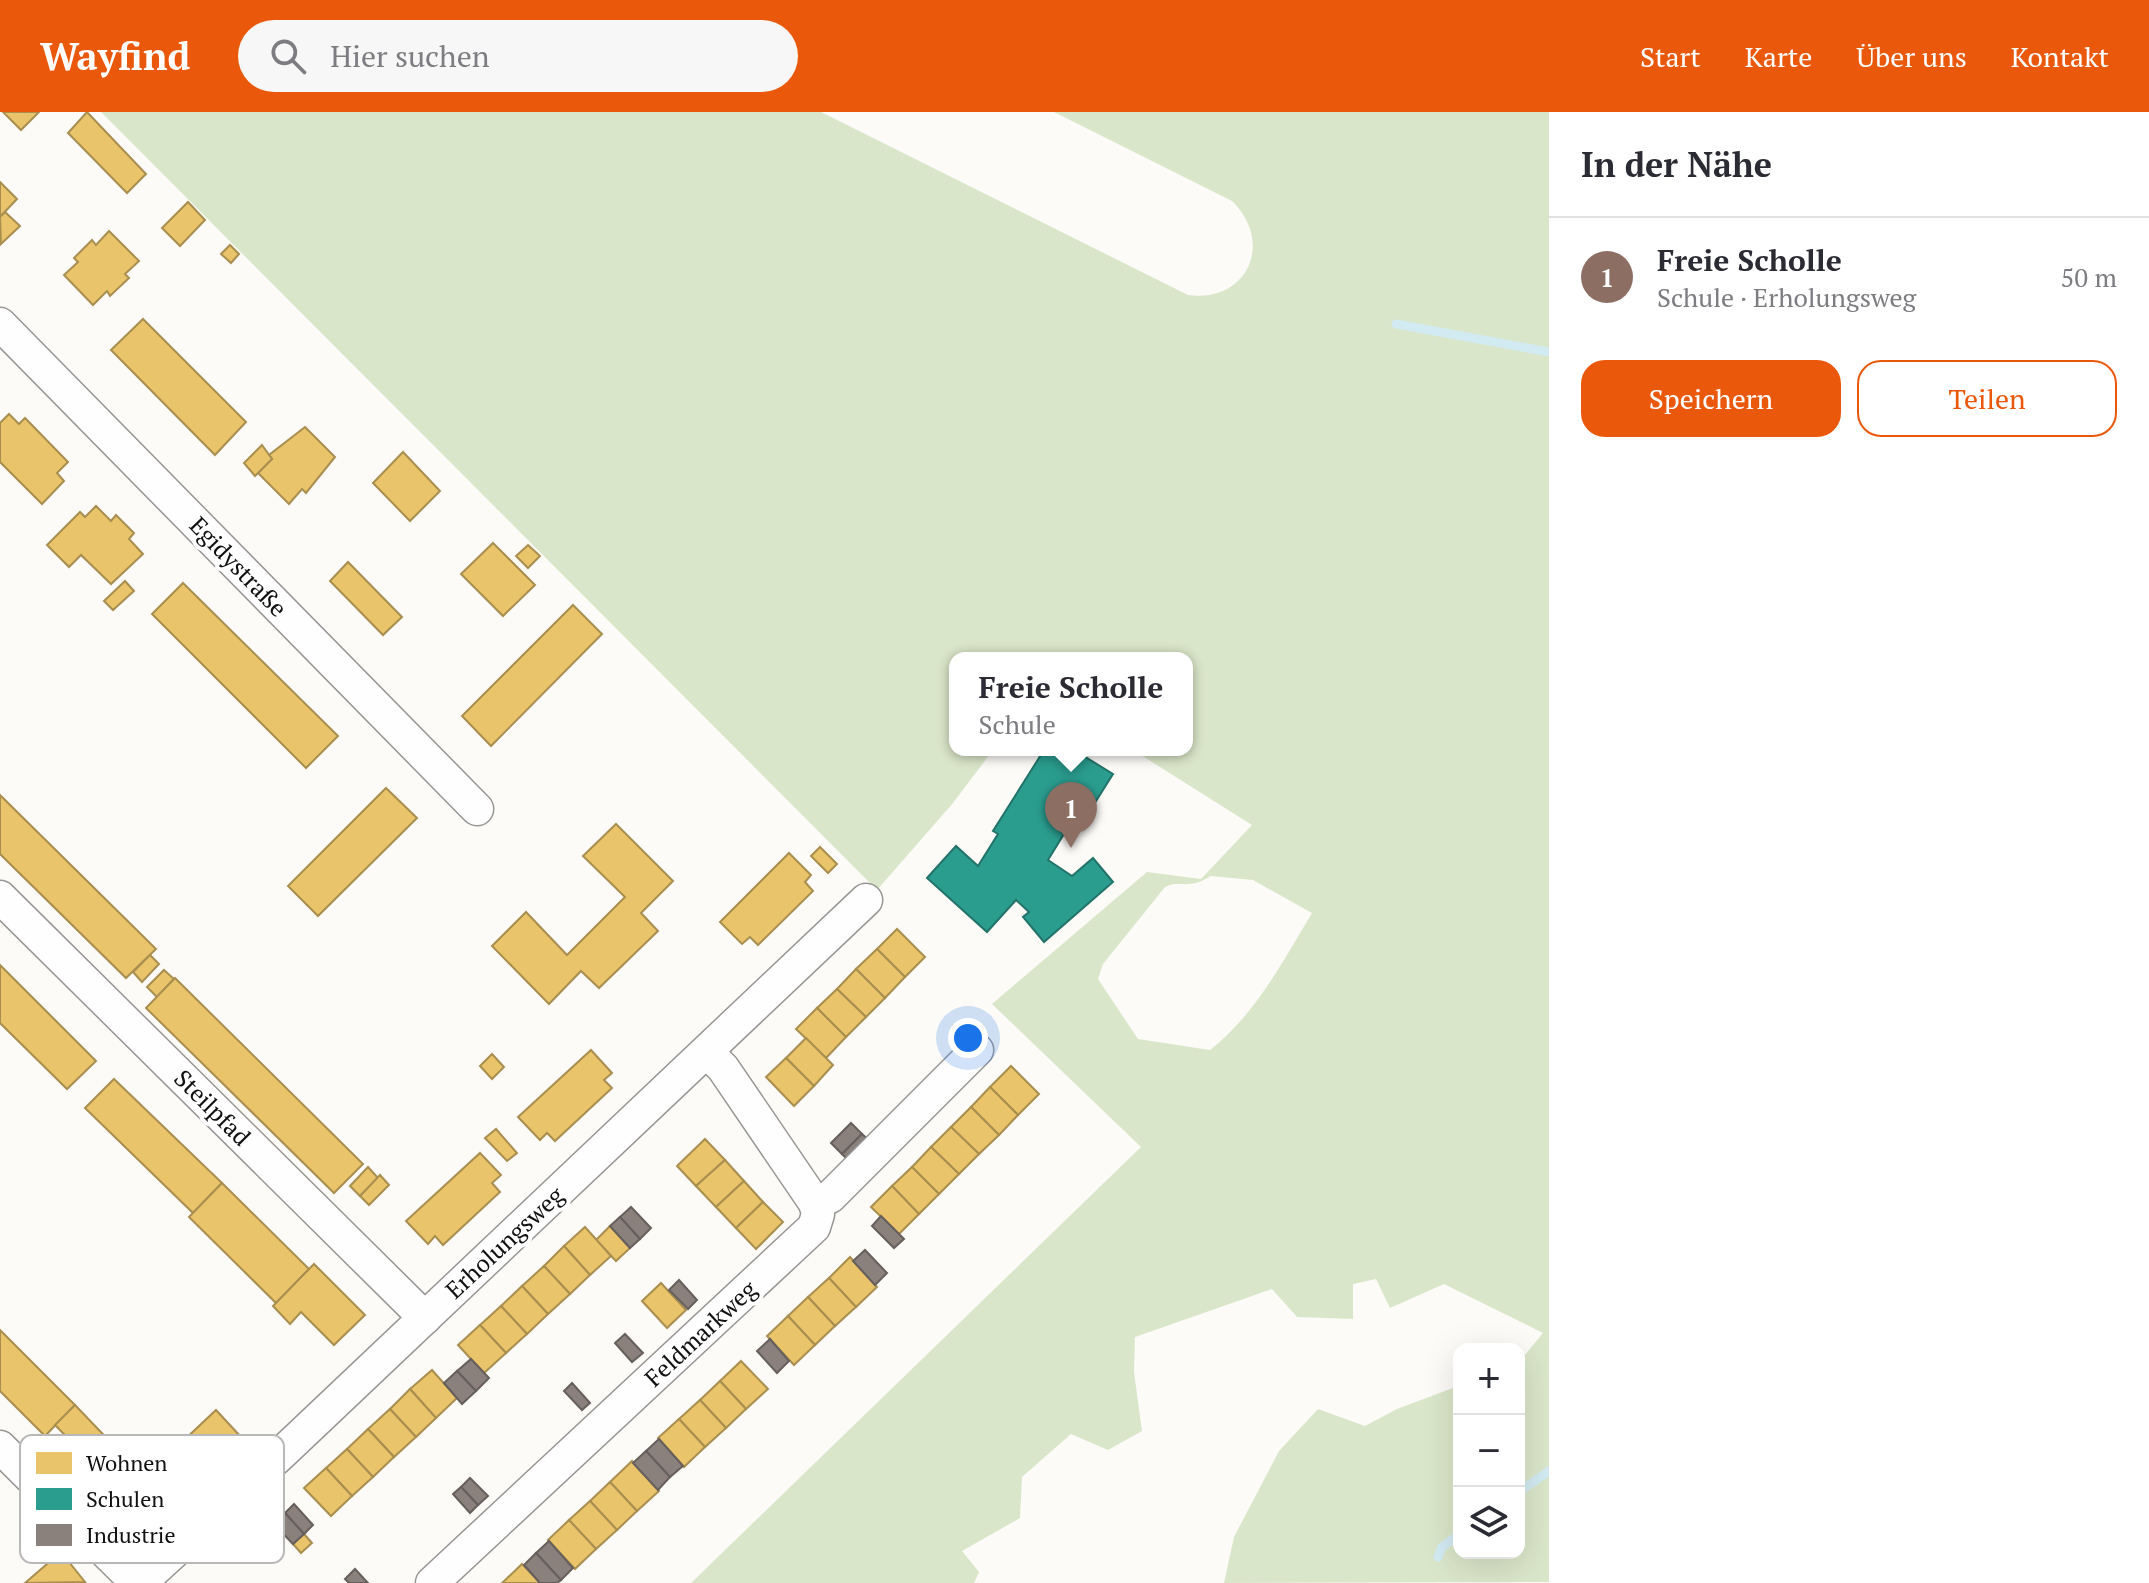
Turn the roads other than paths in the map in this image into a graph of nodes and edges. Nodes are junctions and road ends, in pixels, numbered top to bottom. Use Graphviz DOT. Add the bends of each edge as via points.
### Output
graph roads {
  1 [pos="0,324"];
  2 [pos="477,809"];
  3 [pos="0,897"];
  4 [pos="866,900"];
  5 [pos="977,1050"];
  6 [pos="708,1053"];
  7 [pos="815,1203"];
  8 [pos="425,1318"];
  9 [pos="0,1447"];
  10 [pos="284,1448"];
  11 [pos="20,1467"];
  12 [pos="118,1563"];
  13 [pos="160,1563"];
  14 [pos="138,1583"];
  15 [pos="432,1583"];
  1 -- 2 [label="street, Egidystraße"];
  3 -- 8 [label="street, Steilpfad"];
  4 -- 6 [label="street, Erholungsweg"];
  5 -- 7 [label="street" via="830,1197"];
  6 -- 7 [label="street"];
  6 -- 8 [label="street, Erholungsweg"];
  7 -- 15 [label="street, Feldmarkweg" via="818,1214 806,1237"];
  8 -- 10 [label="street, Erholungsweg"];
  9 -- 11 [label="street"];
  12 -- 14 [label="street"];
  13 -- 14 [label="street, Erholungsweg"];
}
